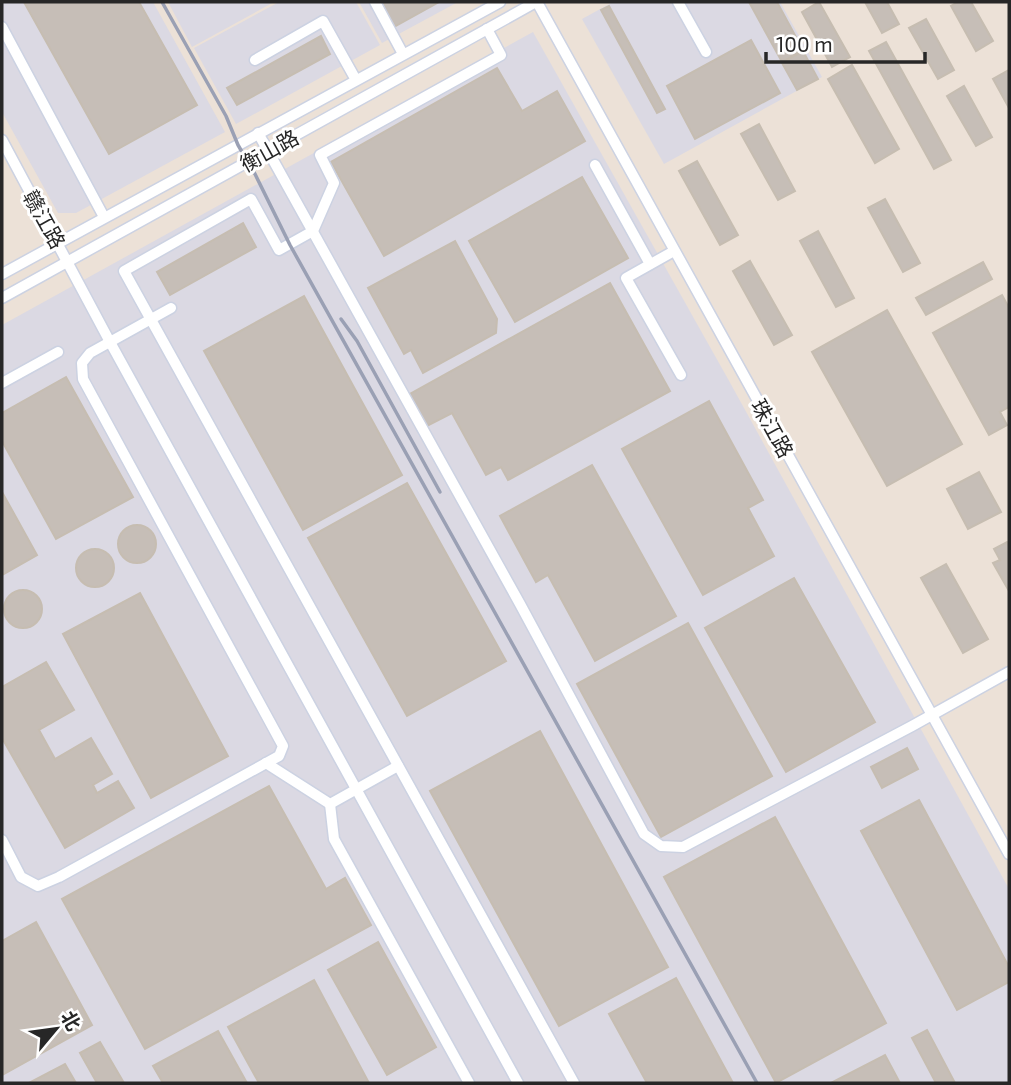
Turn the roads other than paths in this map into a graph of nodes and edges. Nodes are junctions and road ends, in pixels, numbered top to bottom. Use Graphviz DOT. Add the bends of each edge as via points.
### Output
graph roads {
  1 [pos="375,2"];
  2 [pos="500,2"];
  3 [pos="536,2"];
  4 [pos="678,2"];
  5 [pos="2,27"];
  6 [pos="487,29"];
  7 [pos="706,52"];
  8 [pos="403,54"];
  9 [pos="255,60"];
  10 [pos="356,80"];
  11 [pos="258,133"];
  12 [pos="2,140"];
  13 [pos="268,150"];
  14 [pos="595,165"];
  15 [pos="104,217"];
  16 [pos="313,231"];
  17 [pos="58,243"];
  18 [pos="674,251"];
  19 [pos="68,261"];
  20 [pos="650,264"];
  21 [pos="2,274"];
  22 [pos="2,298"];
  23 [pos="171,308"];
  24 [pos="151,320"];
  25 [pos="110,342"];
  26 [pos="58,352"];
  27 [pos="681,375"];
  28 [pos="2,383"];
  29 [pos="1009,672"];
  30 [pos="932,715"];
  31 [pos="266,763"];
  32 [pos="398,766"];
  33 [pos="357,790"];
  34 [pos="330,804"];
  35 [pos="2,840"];
  36 [pos="1009,855"];
  37 [pos="469,1083"];
  38 [pos="518,1083"];
  39 [pos="574,1083"];
  1 -- 8 [label="street"];
  2 -- 8 [label="street, 衡山路"];
  3 -- 6 [label="street, 衡山路"];
  3 -- 18 [label="street, 珠江路"];
  4 -- 7 [label="street"];
  5 -- 15 [label="street"];
  6 -- 13 [label="street, 衡山路"];
  6 -- 16 [label="street" via="501,55 320,155 334,183"];
  8 -- 10 [label="street, 衡山路"];
  9 -- 10 [label="street" via="323,21"];
  10 -- 11 [label="street, 衡山路"];
  11 -- 13 [label="street"];
  11 -- 15 [label="street, 衡山路"];
  12 -- 17 [label="street, 赣江路"];
  13 -- 16 [label="street"];
  13 -- 19 [label="street, 衡山路"];
  14 -- 20 [label="street"];
  15 -- 17 [label="street, 衡山路"];
  16 -- 24 [label="street" via="279,250 251,200 124,271"];
  16 -- 30 [label="street" via="644,834 661,846 683,847"];
  17 -- 19 [label="street, 赣江路"];
  17 -- 21 [label="street, 衡山路"];
  18 -- 20 [label="street"];
  18 -- 30 [label="street, 珠江路"];
  19 -- 22 [label="street, 衡山路"];
  19 -- 25 [label="street, 赣江路"];
  20 -- 27 [label="street" via="626,278"];
  23 -- 24 [label="street"];
  24 -- 25 [label="street"];
  24 -- 32 [label="street"];
  25 -- 31 [label="street" via="90,352 82,363 83,379 283,746 279,756"];
  25 -- 33 [label="street, 赣江路"];
  26 -- 28 [label="street"];
  29 -- 30 [label="street"];
  30 -- 36 [label="street, 珠江路"];
  31 -- 34 [label="street"];
  31 -- 35 [label="street" via="38,886 21,877"];
  32 -- 33 [label="street"];
  32 -- 39 [label="street"];
  33 -- 34 [label="street"];
  33 -- 38 [label="street, 赣江路"];
  34 -- 37 [label="street" via="334,839"];
}
